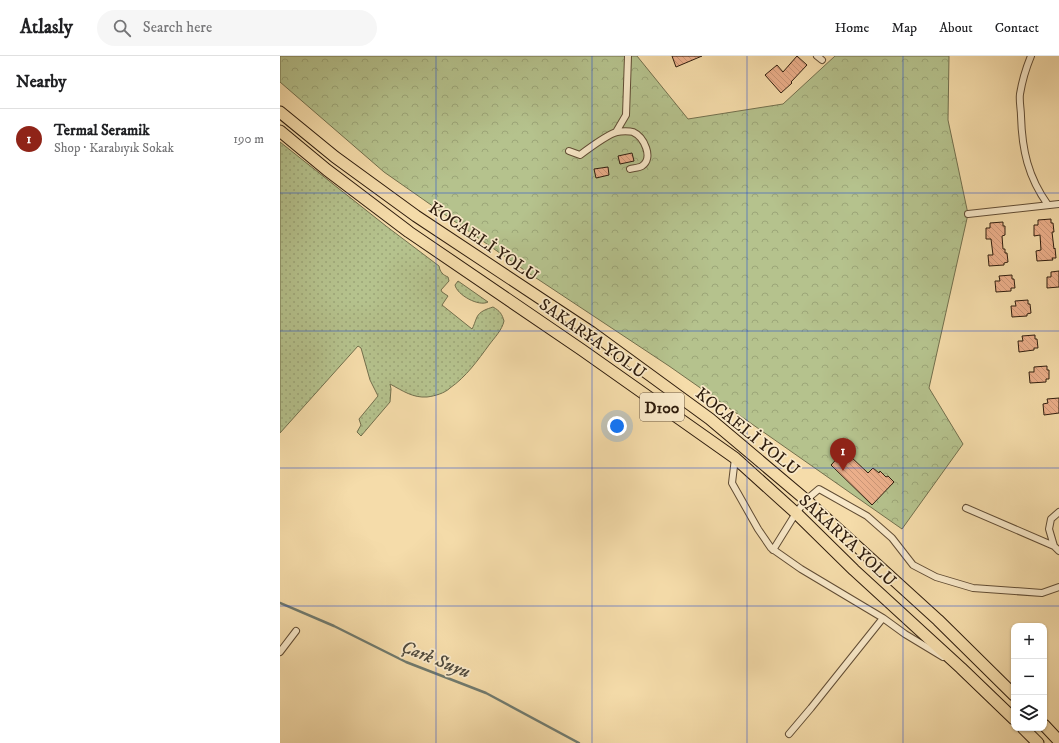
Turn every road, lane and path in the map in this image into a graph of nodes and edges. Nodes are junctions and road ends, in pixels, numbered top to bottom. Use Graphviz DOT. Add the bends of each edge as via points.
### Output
graph roads {
  1 [pos="628,56"];
  2 [pos="1031,56"];
  3 [pos="280,112"];
  4 [pos="280,131"];
  5 [pos="616,132"];
  6 [pos="568,150"];
  7 [pos="630,169"];
  8 [pos="1059,204"];
  9 [pos="1048,205"];
  10 [pos="968,214"];
  11 [pos="735,458"];
  12 [pos="806,500"];
  13 [pos="966,508"];
  14 [pos="1059,512"];
  15 [pos="796,513"];
  16 [pos="1054,546"];
  17 [pos="773,550"];
  18 [pos="1059,551"];
  19 [pos="1059,587"];
  20 [pos="883,618"];
  21 [pos="296,631"];
  22 [pos="280,652"];
  23 [pos="962,668"];
  24 [pos="1011,692"];
  25 [pos="1011,716"];
  26 [pos="1047,728"];
  27 [pos="1026,731"];
  28 [pos="789,734"];
  29 [pos="1059,741"];
  30 [pos="1038,743"];
  1 -- 5 [label="street" via="626,115"];
  2 -- 9 [label="street" via="1020,95 1022,132 1027,163 1034,182"];
  3 -- 12 [label="highway, KOCAELİ YOLU / D100" via="416,216 591,332 704,414"];
  4 -- 11 [label="highway, SAKARYA YOLU / D100" via="409,232"];
  5 -- 6 [label="street" via="580,155"];
  5 -- 7 [label="street" via="633,132 643,140 648,151 647,160 642,166"];
  8 -- 9 [label="street"];
  9 -- 10 [label="street"];
  11 -- 15 [label="highway, SAKARYA YOLU / D100"];
  11 -- 17 [label="street" via="732,483"];
  12 -- 15 [label="street"];
  12 -- 19 [label="street" via="819,489 866,516 892,538 913,565 936,577 973,588 1042,593"];
  12 -- 24 [label="highway, KOCAELİ YOLU / D100" via="938,620"];
  13 -- 16 [label="street"];
  14 -- 16 [label="street" via="1051,519 1049,528"];
  15 -- 17 [label="street"];
  15 -- 23 [label="highway, SAKARYA YOLU / D100" via="854,570"];
  16 -- 18 [label="street"];
  17 -- 20 [label="street"];
  20 -- 23 [label="street"];
  20 -- 28 [label="street"];
  21 -- 22 [label="street"];
  23 -- 25 [label="highway, SAKARYA YOLU / D100"];
  26 -- 29 [label="highway"];
  27 -- 30 [label="highway"];
}
